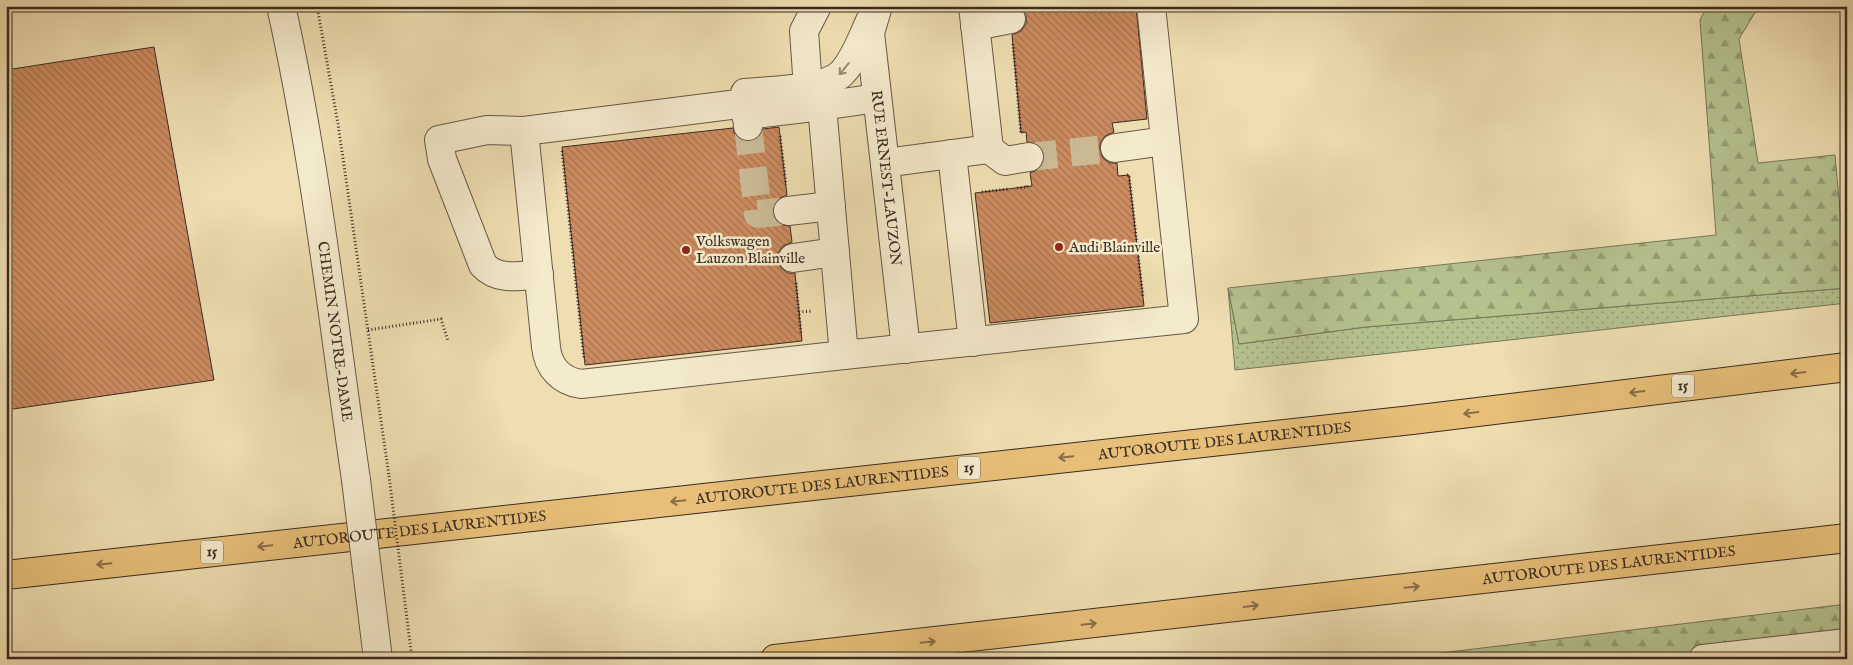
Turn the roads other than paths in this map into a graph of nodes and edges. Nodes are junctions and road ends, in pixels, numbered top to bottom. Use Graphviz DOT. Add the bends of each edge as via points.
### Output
graph roads {
  1 [pos="281,6"];
  2 [pos="818,6"];
  3 [pos="1151,6"];
  4 [pos="877,9"];
  5 [pos="974,16"];
  6 [pos="1010,19"];
  7 [pos="877,98"];
  8 [pos="813,100"];
  9 [pos="524,131"];
  10 [pos="1165,141"];
  11 [pos="1025,145"];
  12 [pos="1115,148"];
  13 [pos="989,150"];
  14 [pos="952,154"];
  15 [pos="885,163"];
  16 [pos="831,206"];
  17 [pos="788,211"];
  18 [pos="835,252"];
  19 [pos="793,258"];
  20 [pos="538,274"];
  21 [pos="973,342"];
  22 [pos="906,349"];
  23 [pos="844,355"];
  24 [pos="1847,367"];
  25 [pos="1847,538"];
  26 [pos="6,575"];
  27 [pos="1847,643"];
  28 [pos="378,659"];
  29 [pos="775,659"];
  30 [pos="1703,659"];
  1 -- 28 [label="street, CHEMIN NOTRE-DAME, bridge" via="317,205"];
  2 -- 8 [label="street" via="804,31"];
  3 -- 10 [label="street"];
  4 -- 7 [label="street, RUE ERNEST-LAUZON" via="870,34"];
  4 -- 8 [label="street, one-way" via="842,73"];
  5 -- 6 [label="street"];
  5 -- 13 [label="street"];
  7 -- 8 [label="street"];
  7 -- 15 [label="street, RUE ERNEST-LAUZON"];
  8 -- 9 [label="street"];
  8 -- 16 [label="street"];
  9 -- 20 [label="street"];
  9 -- 20 [label="street" via="487,130 439,140 442,159 484,265 489,271 508,277"];
  10 -- 12 [label="street"];
  10 -- 21 [label="street" via="1184,319"];
  11 -- 13 [label="street" via="1005,161"];
  13 -- 14 [label="street"];
  14 -- 15 [label="street"];
  14 -- 21 [label="street"];
  15 -- 22 [label="street, RUE ERNEST-LAUZON"];
  16 -- 17 [label="street"];
  16 -- 18 [label="street"];
  18 -- 19 [label="street"];
  18 -- 23 [label="street"];
  20 -- 23 [label="street" via="547,356 550,364 569,382 580,384"];
  21 -- 22 [label="street"];
  22 -- 23 [label="street"];
  24 -- 26 [label="highway, AUTOROUTE DES LAURENTIDES / 15, one-way" via="1412,420"];
  29 -- 25 [label="highway, AUTOROUTE DES LAURENTIDES, one-way"];
  27 -- 30 [label="street"];
}
